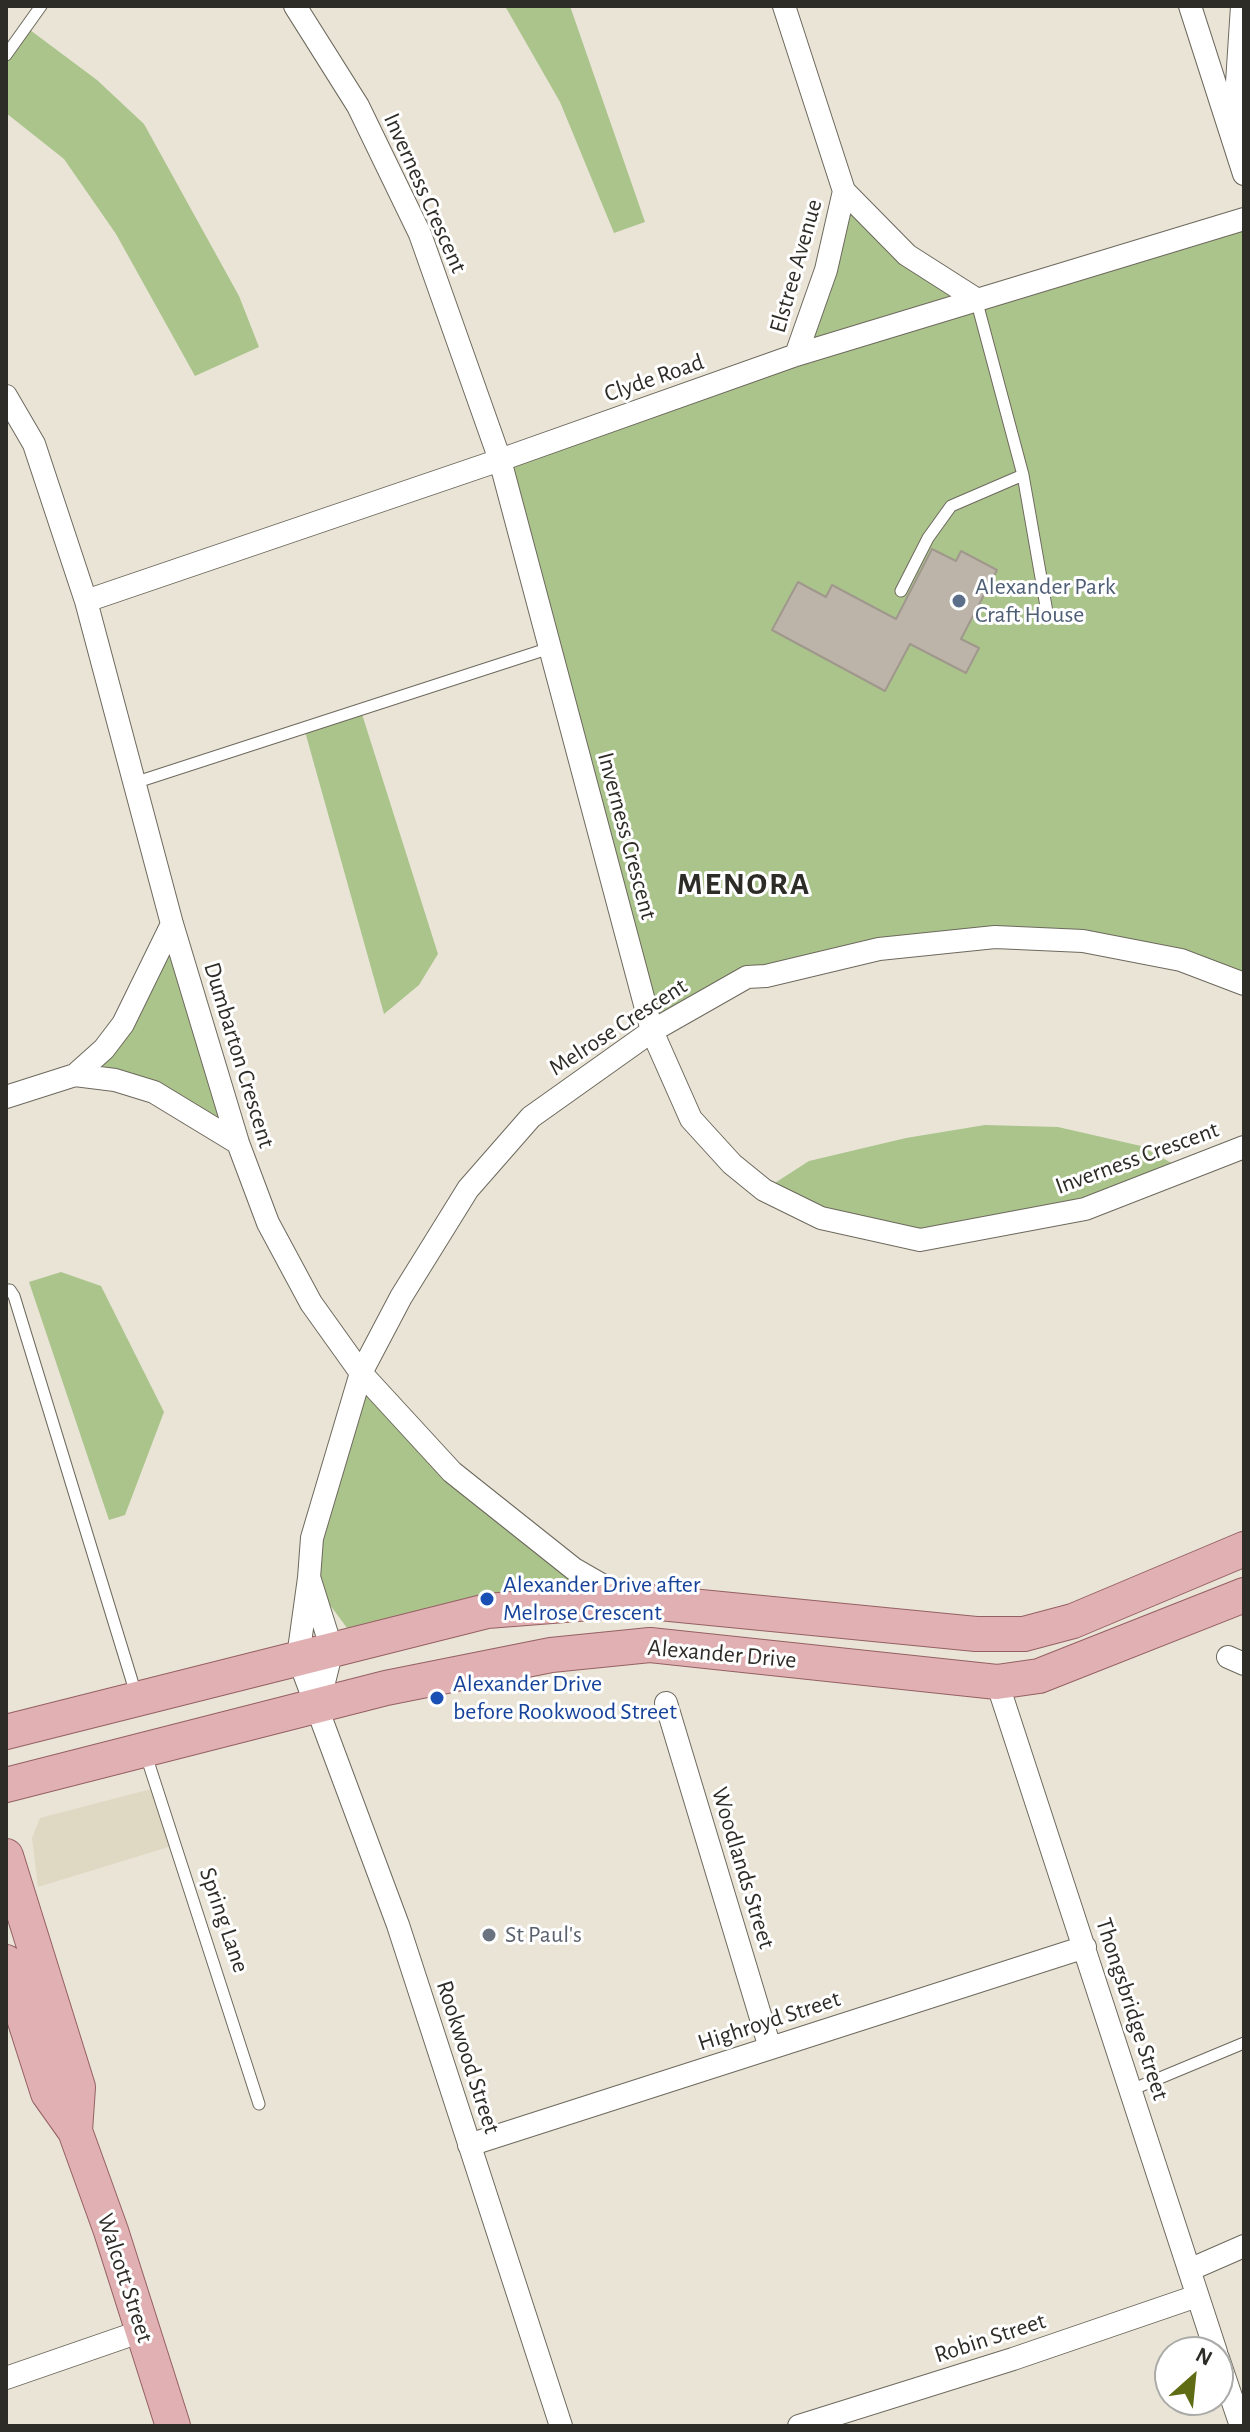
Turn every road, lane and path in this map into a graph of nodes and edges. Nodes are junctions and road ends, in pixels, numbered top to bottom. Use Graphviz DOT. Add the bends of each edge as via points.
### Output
graph roads {
  1 [pos="41,6"];
  2 [pos="295,6"];
  3 [pos="784,6"];
  4 [pos="1190,6"];
  5 [pos="1242,6"];
  6 [pos="6,55"];
  7 [pos="1234,138"];
  8 [pos="1244,174"];
  9 [pos="844,191"];
  10 [pos="1244,219"];
  11 [pos="976,299"];
  12 [pos="796,355"];
  13 [pos="6,396"];
  14 [pos="500,460"];
  15 [pos="1023,475"];
  16 [pos="901,591"];
  17 [pos="86,601"];
  18 [pos="1047,612"];
  19 [pos="550,648"];
  20 [pos="134,783"];
  21 [pos="172,924"];
  22 [pos="1244,984"];
  23 [pos="652,1031"];
  24 [pos="75,1075"];
  25 [pos="6,1097"];
  26 [pos="238,1143"];
  27 [pos="1244,1147"];
  28 [pos="6,1290"];
  29 [pos="361,1373"];
  30 [pos="1244,1549"];
  31 [pos="309,1578"];
  32 [pos="1244,1595"];
  33 [pos="629,1600"];
  34 [pos="332,1650"];
  35 [pos="298,1657"];
  36 [pos="997,1682"];
  37 [pos="138,1699"];
  38 [pos="666,1703"];
  39 [pos="318,1706"];
  40 [pos="6,1732"];
  41 [pos="145,1751"];
  42 [pos="6,1785"];
  43 [pos="6,1856"];
  44 [pos="1085,1947"];
  45 [pos="6,1962"];
  46 [pos="1244,2043"];
  47 [pos="770,2048"];
  48 [pos="1131,2090"];
  49 [pos="259,2104"];
  50 [pos="75,2131"];
  51 [pos="469,2145"];
  52 [pos="1244,2246"];
  53 [pos="1189,2270"];
  54 [pos="1197,2296"];
  55 [pos="142,2331"];
  56 [pos="1211,2336"];
  57 [pos="6,2378"];
  58 [pos="1234,2405"];
  59 [pos="173,2426"];
  60 [pos="561,2426"];
  61 [pos="799,2426"];
  62 [pos="1241,2426"];
  1 -- 6 [label="lane"];
  2 -- 14 [label="street, Inverness Crescent" via="358,106 420,234"];
  3 -- 9 [label="street, Elstree Avenue"];
  4 -- 7 [label="street"];
  5 -- 7 [label="street"];
  7 -- 8 [label="street"];
  9 -- 11 [label="street, Elstree Avenue" via="907,255"];
  9 -- 12 [label="street, Elstree Avenue" via="826,270"];
  10 -- 11 [label="street, Clyde Road"];
  11 -- 12 [label="street, Clyde Road"];
  11 -- 15 [label="lane"];
  12 -- 14 [label="street, Clyde Road"];
  13 -- 17 [label="street, Dumbarton Crescent" via="34,444"];
  14 -- 17 [label="street, Clyde Road"];
  14 -- 19 [label="street, Inverness Crescent"];
  15 -- 16 [label="lane" via="951,506"];
  15 -- 18 [label="lane"];
  17 -- 20 [label="street, Dumbarton Crescent"];
  19 -- 20 [label="lane"];
  19 -- 23 [label="street, Inverness Crescent"];
  20 -- 21 [label="street, Dumbarton Crescent"];
  21 -- 24 [label="street" via="123,1024"];
  21 -- 26 [label="street, Dumbarton Crescent"];
  22 -- 23 [label="street, Melrose Crescent" via="1181,960 1083,941 995,937 879,949 747,977"];
  23 -- 27 [label="street, Inverness Crescent" via="691,1119 764,1190 821,1218 920,1240 1085,1209"];
  23 -- 29 [label="street, Melrose Crescent" via="531,1117 468,1189"];
  24 -- 25 [label="street"];
  24 -- 26 [label="street" via="154,1092"];
  26 -- 29 [label="street, Dumbarton Crescent" via="268,1223 303,1290"];
  28 -- 37 [label="lane" via="14,1296"];
  29 -- 31 [label="street, Melrose Crescent" via="312,1538"];
  29 -- 33 [label="street, Dumbarton Crescent" via="452,1472 574,1569"];
  30 -- 33 [label="main road, Alexander Drive" via="1073,1621 1024,1634 976,1634"];
  31 -- 34 [label="street, Melrose Crescent"];
  31 -- 35 [label="street, Melrose Crescent"];
  32 -- 36 [label="main road, Alexander Drive" via="1039,1676"];
  33 -- 34 [label="main road, Alexander Drive" via="487,1611"];
  34 -- 35 [label="main road, Alexander Drive"];
  34 -- 39 [label="street"];
  35 -- 37 [label="main road, Alexander Drive"];
  35 -- 39 [label="street"];
  36 -- 39 [label="main road, Alexander Drive" via="650,1645 551,1655"];
  36 -- 44 [label="street, Thongsbridge Street"];
  37 -- 40 [label="main road, Alexander Drive"];
  38 -- 47 [label="street, Woodlands Street"];
  39 -- 41 [label="main road, Alexander Drive"];
  39 -- 51 [label="street, Rookwood Street" via="398,1925"];
  41 -- 42 [label="main road, Alexander Drive"];
  41 -- 49 [label="lane, Spring Lane"];
  43 -- 50 [label="main road, Walcott Street" via="78,2087"];
  44 -- 47 [label="street, Highroyd Street"];
  44 -- 48 [label="street, Thongsbridge Street"];
  45 -- 50 [label="main road, Walcott Street" via="48,2093"];
  46 -- 48 [label="lane"];
  47 -- 51 [label="street, Highroyd Street"];
  48 -- 53 [label="street, Thongsbridge Street"];
  50 -- 55 [label="main road, Walcott Street"];
  51 -- 60 [label="street, Rookwood Street"];
  52 -- 53 [label="street"];
  53 -- 54 [label="street, Thongsbridge Street"];
  54 -- 56 [label="street, Thongsbridge Street"];
  54 -- 61 [label="street, Robin Street"];
  55 -- 57 [label="street"];
  55 -- 59 [label="main road, Walcott Street"];
  58 -- 62 [label="street"];
}
